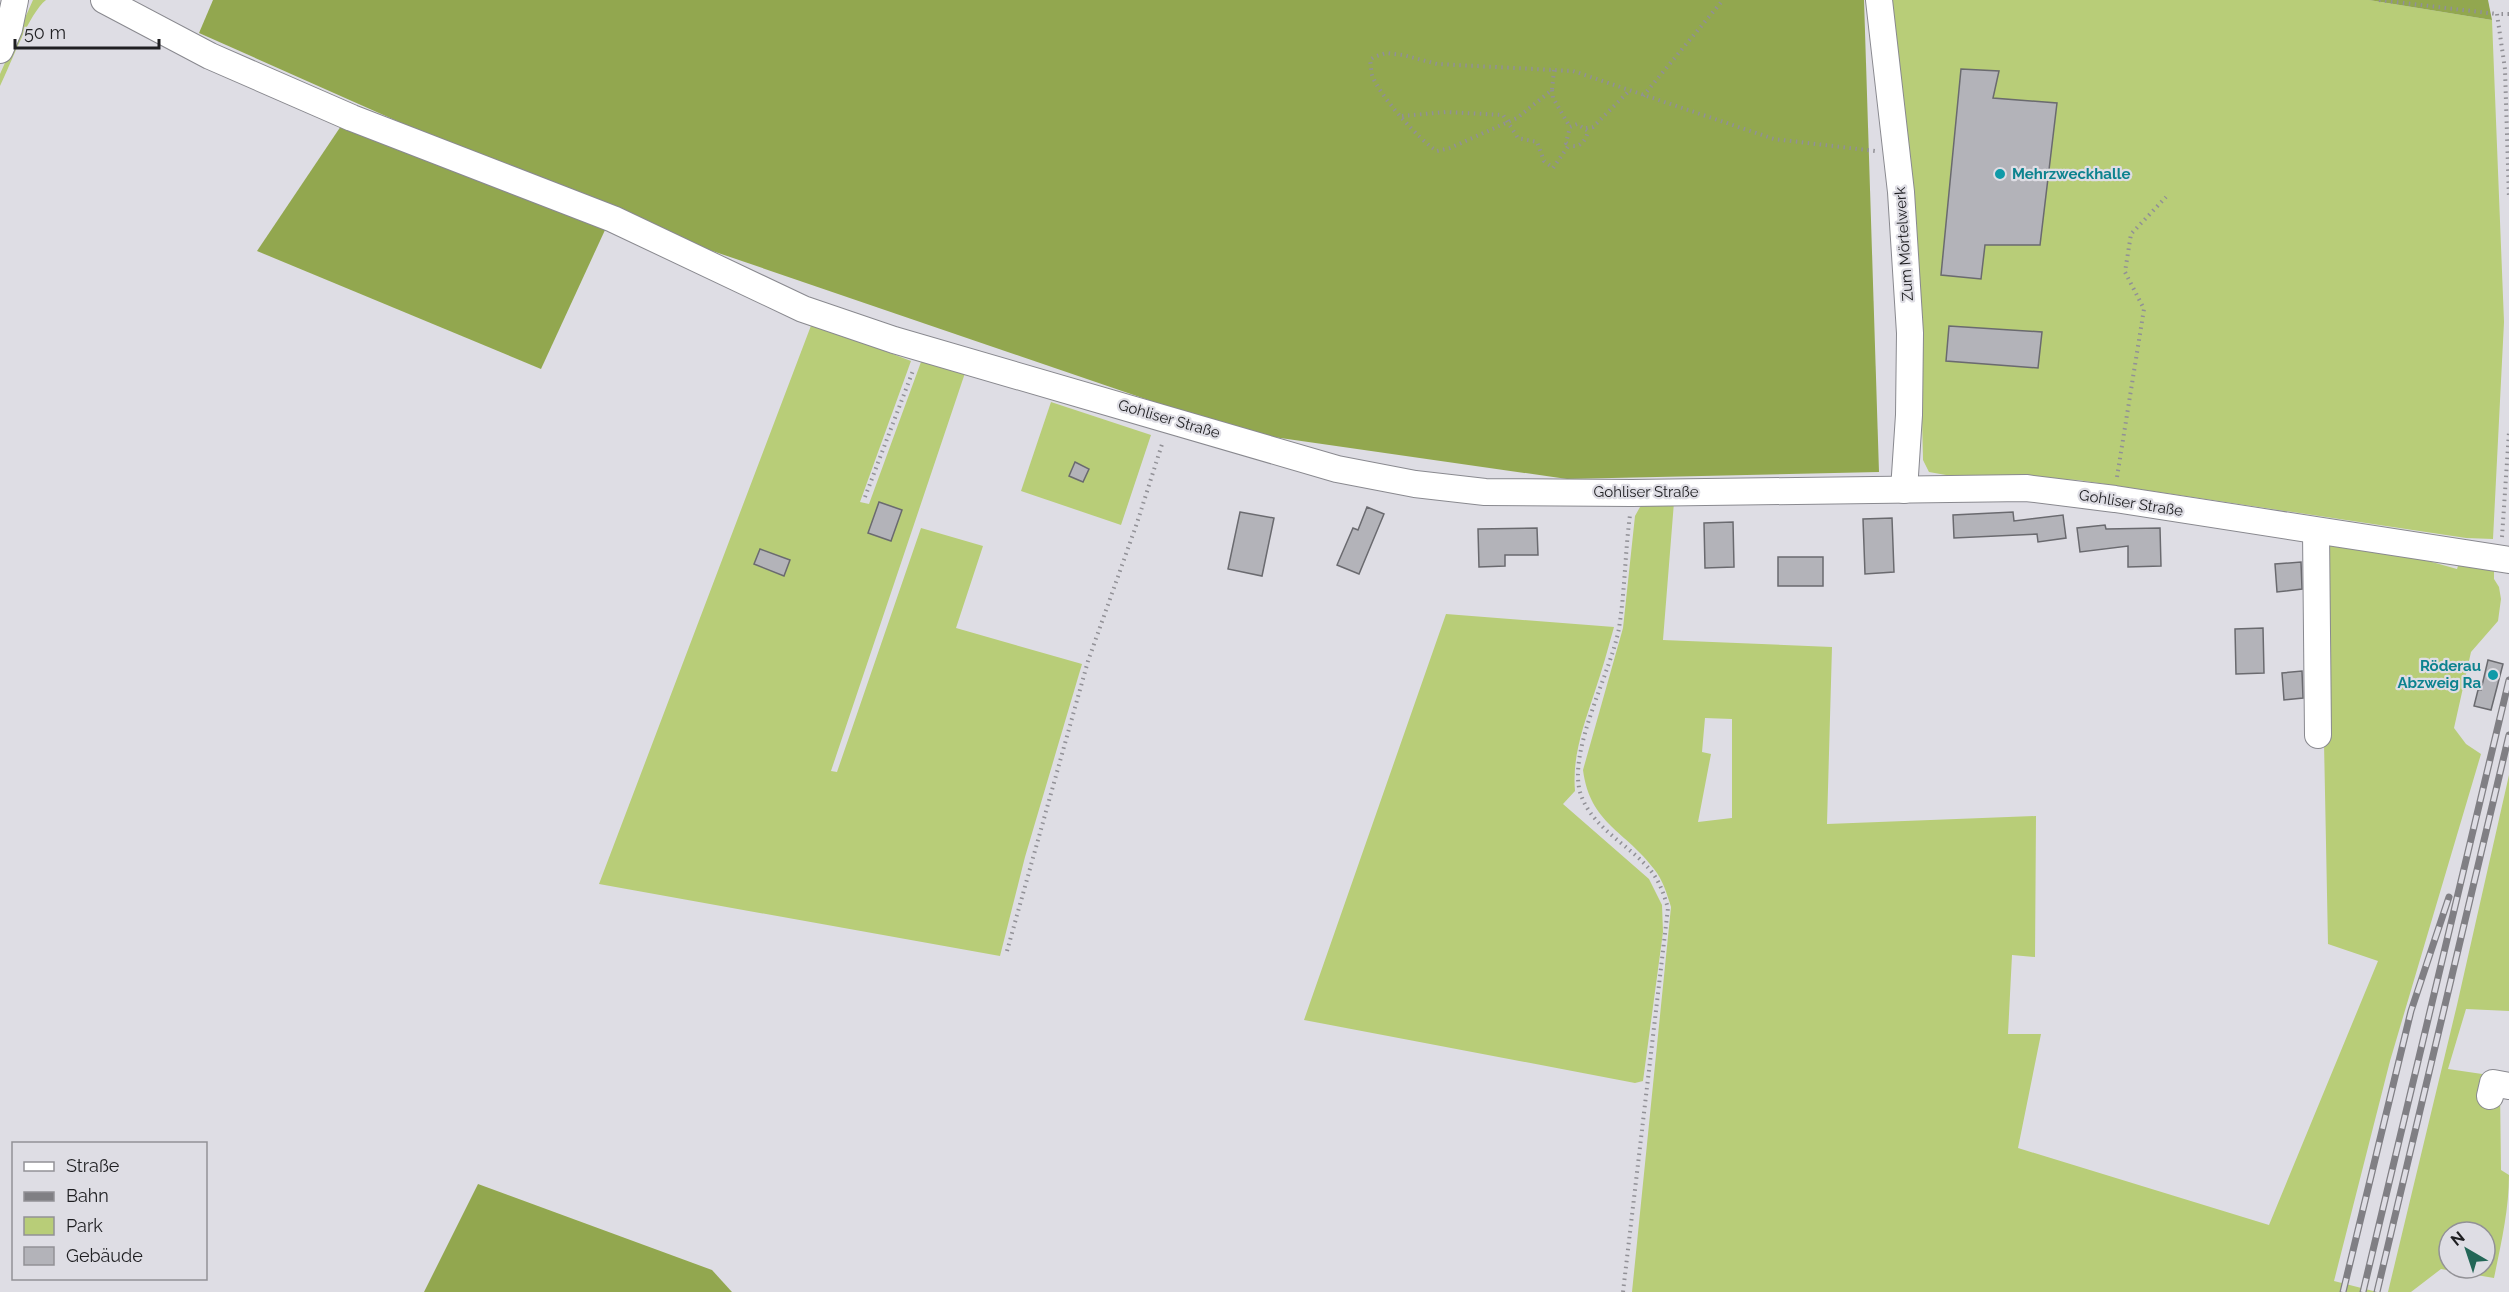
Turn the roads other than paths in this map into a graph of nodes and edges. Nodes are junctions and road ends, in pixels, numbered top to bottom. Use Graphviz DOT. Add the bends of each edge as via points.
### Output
graph roads {
  1 [pos="15,0"];
  2 [pos="104,0"];
  3 [pos="1879,0"];
  4 [pos="0,50"];
  5 [pos="1904,490"];
  6 [pos="2316,531"];
  7 [pos="2504,559"];
  8 [pos="2318,735"];
  1 -- 4 [label="street"];
  2 -- 5 [label="street, Gohliser Straße" via="221,61 352,118 614,219 803,309 922,348 1328,466 1415,484 1485,492"];
  3 -- 5 [label="street, Zum Mörtelwerk" via="1910,333 1910,415"];
  5 -- 6 [label="street, Gohliser Straße" via="2026,488"];
  6 -- 7 [label="street, Gohliser Straße"];
  6 -- 8 [label="street"];
}
